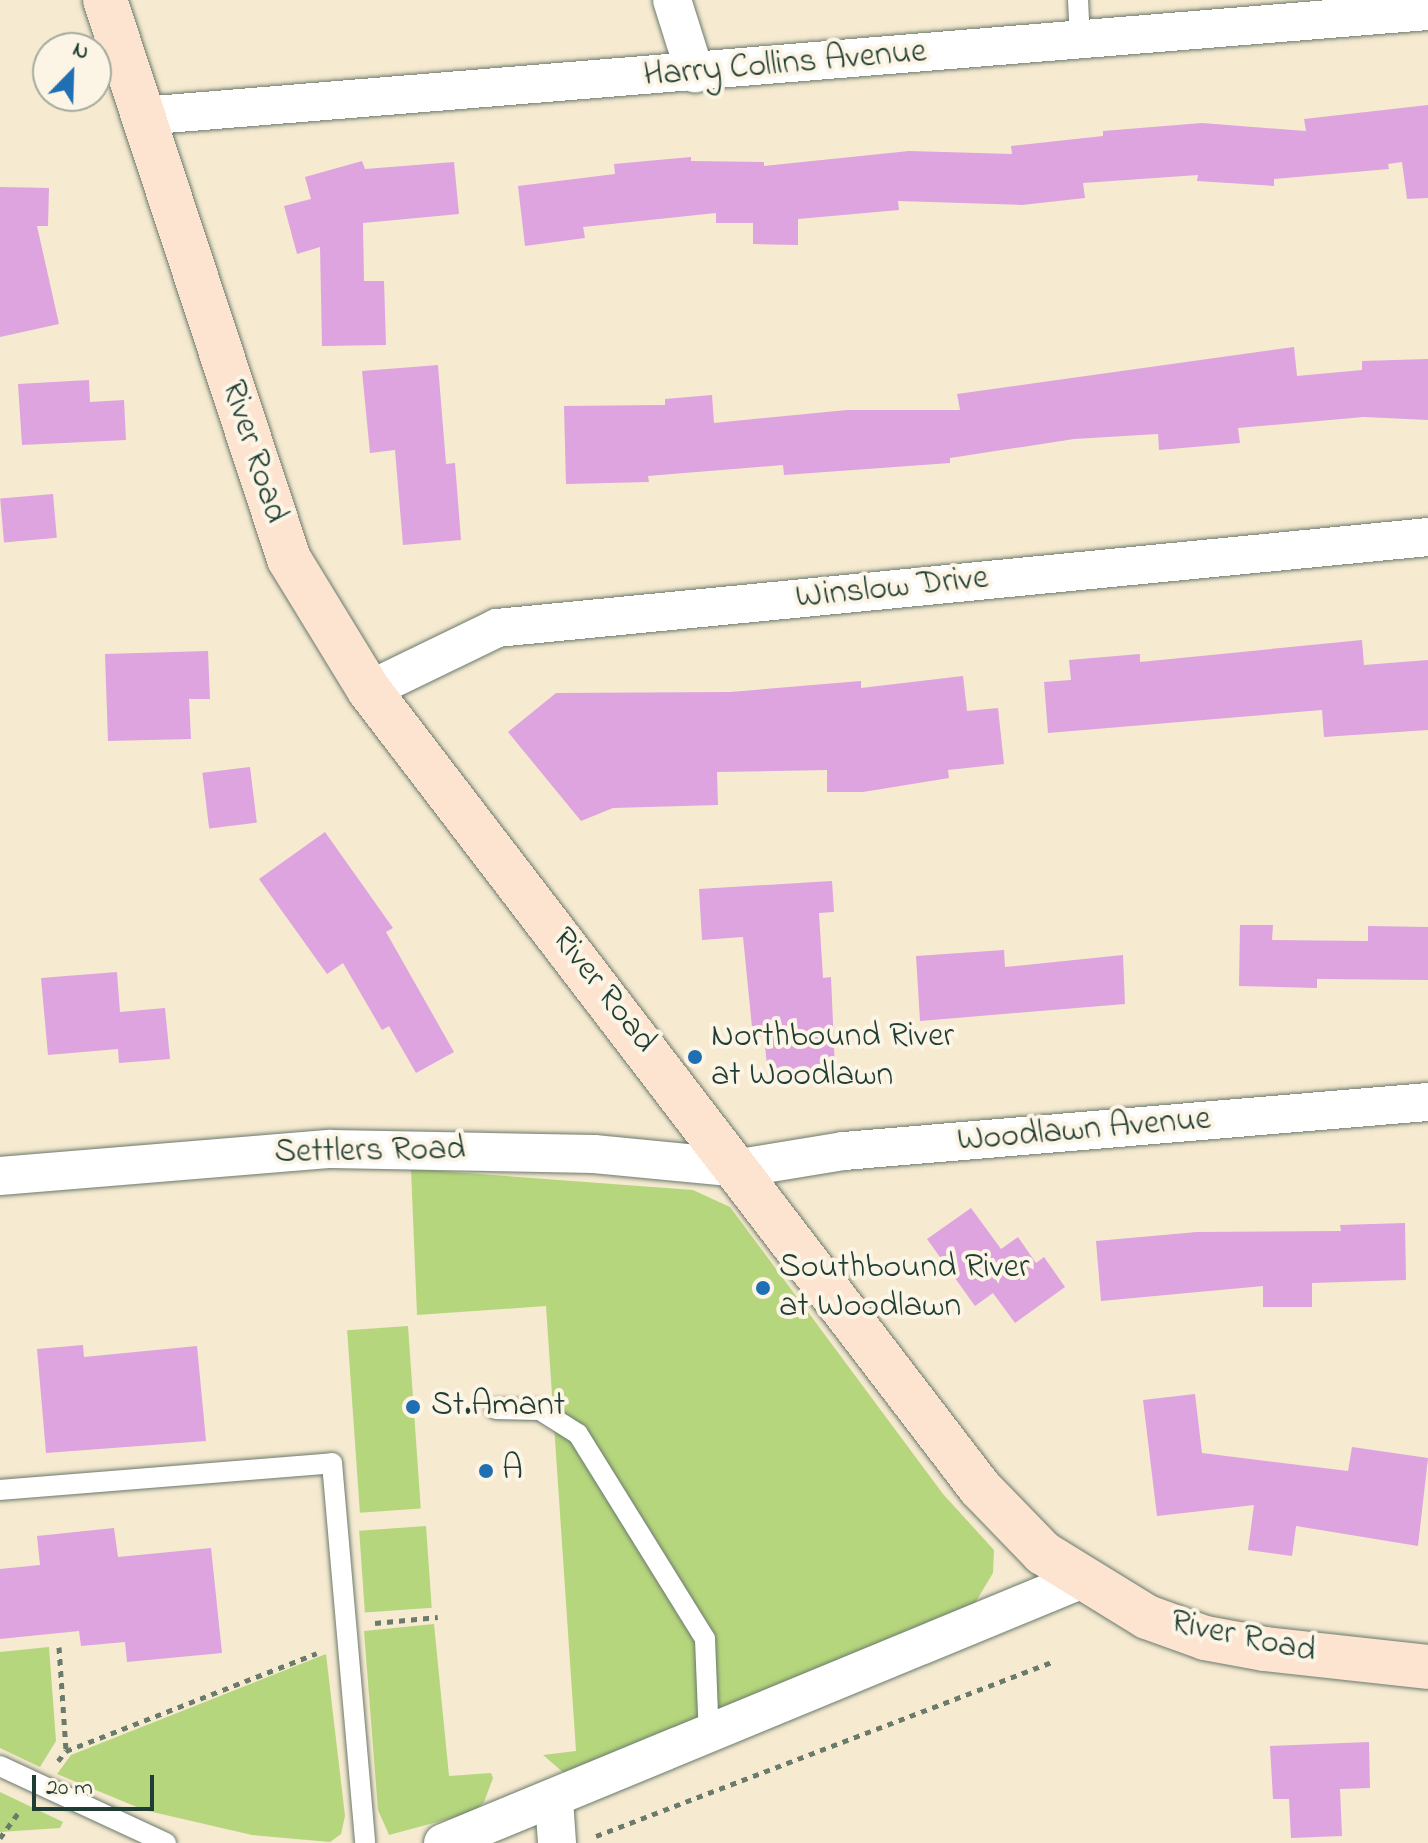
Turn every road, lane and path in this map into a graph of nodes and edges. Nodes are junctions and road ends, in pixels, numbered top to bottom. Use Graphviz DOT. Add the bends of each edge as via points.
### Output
graph roads {
  1 [pos="105,0"];
  2 [pos="672,0"];
  3 [pos="1078,0"];
  4 [pos="1428,11"];
  5 [pos="1080,40"];
  6 [pos="695,73"];
  7 [pos="142,116"];
  8 [pos="1428,537"];
  9 [pos="369,690"];
  10 [pos="1428,1102"];
  11 [pos="740,1168"];
  12 [pos="0,1176"];
  13 [pos="496,1409"];
  14 [pos="0,1490"];
  15 [pos="1080,1580"];
  16 [pos="438,1617"];
  17 [pos="347,1633"];
  18 [pos="59,1647"];
  19 [pos="1055,1661"];
  20 [pos="1428,1667"];
  21 [pos="709,1737"];
  22 [pos="66,1751"];
  23 [pos="0,1766"];
  24 [pos="38,1785"];
  25 [pos="554,1800"];
  26 [pos="0,1838"];
  27 [pos="574,1840"];
  28 [pos="166,1843"];
  29 [pos="365,1843"];
  30 [pos="443,1843"];
  1 -- 7 [label="street, River Road"];
  2 -- 6 [label="street"];
  3 -- 5 [label="lane"];
  4 -- 5 [label="street, Harry Collins Avenue"];
  5 -- 6 [label="street, Harry Collins Avenue"];
  6 -- 7 [label="street, Harry Collins Avenue"];
  7 -- 9 [label="street, River Road" via="289,559"];
  8 -- 9 [label="street, Winslow Drive" via="497,628"];
  9 -- 11 [label="street, River Road"];
  10 -- 11 [label="street, Woodlawn Avenue" via="844,1151"];
  11 -- 12 [label="street, Settlers Road" via="594,1154 331,1149"];
  11 -- 15 [label="street, River Road" via="980,1488 1043,1553"];
  13 -- 21 [label="lane" via="540,1410 578,1434 705,1639"];
  14 -- 17 [label="lane" via="332,1463"];
  15 -- 20 [label="street, River Road" via="1147,1617 1205,1638"];
  15 -- 21 [label="street"];
  16 -- 17 [label="path"];
  17 -- 22 [label="path"];
  17 -- 29 [label="lane"];
  18 -- 22 [label="path"];
  19 -- 27 [label="path"];
  21 -- 25 [label="street"];
  22 -- 24 [label="path"];
  23 -- 24 [label="lane"];
  24 -- 26 [label="path"];
  24 -- 28 [label="lane"];
  25 -- 27 [label="street"];
  25 -- 30 [label="street"];
}
